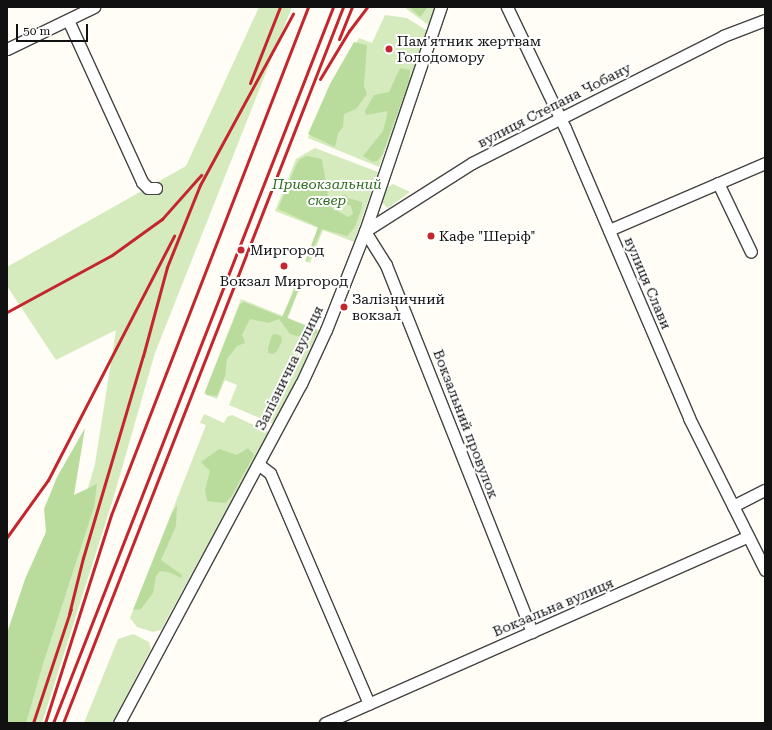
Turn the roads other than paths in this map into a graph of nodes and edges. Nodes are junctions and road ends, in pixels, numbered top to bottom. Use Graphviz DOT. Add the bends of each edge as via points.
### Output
graph roads {
  1 [pos="94,7"];
  2 [pos="442,7"];
  3 [pos="507,7"];
  4 [pos="68,20"];
  5 [pos="765,20"];
  6 [pos="7,48"];
  7 [pos="560,119"];
  8 [pos="765,163"];
  9 [pos="718,183"];
  10 [pos="156,188"];
  11 [pos="609,230"];
  12 [pos="365,231"];
  13 [pos="751,252"];
  14 [pos="258,464"];
  15 [pos="765,490"];
  16 [pos="733,506"];
  17 [pos="748,536"];
  18 [pos="765,570"];
  19 [pos="532,632"];
  20 [pos="369,704"];
  21 [pos="120,723"];
  22 [pos="325,723"];
  1 -- 4 [label="street"];
  2 -- 12 [label="street, Залізнична вулиця"];
  3 -- 7 [label="street, вулиця Слави"];
  4 -- 6 [label="street"];
  4 -- 10 [label="street" via="142,182 148,188"];
  5 -- 7 [label="street, вулиця Степана Чобану" via="723,36"];
  7 -- 11 [label="street, вулиця Слави"];
  7 -- 12 [label="street, вулиця Степана Чобану" via="472,163"];
  8 -- 9 [label="street"];
  9 -- 11 [label="street"];
  9 -- 13 [label="street"];
  11 -- 16 [label="street, вулиця Слави" via="689,418"];
  12 -- 14 [label="street, Залізнична вулиця" via="326,330"];
  12 -- 19 [label="street, Вокзальний провулок" via="386,265"];
  14 -- 20 [label="street" via="270,473"];
  14 -- 21 [label="street, Залізнична вулиця"];
  15 -- 16 [label="street"];
  16 -- 17 [label="street, вулиця Слави"];
  17 -- 18 [label="street, вулиця Слави"];
  17 -- 19 [label="street, Вокзальна вулиця"];
  19 -- 20 [label="street, Вокзальна вулиця"];
  20 -- 22 [label="street, Вокзальна вулиця"];
}
